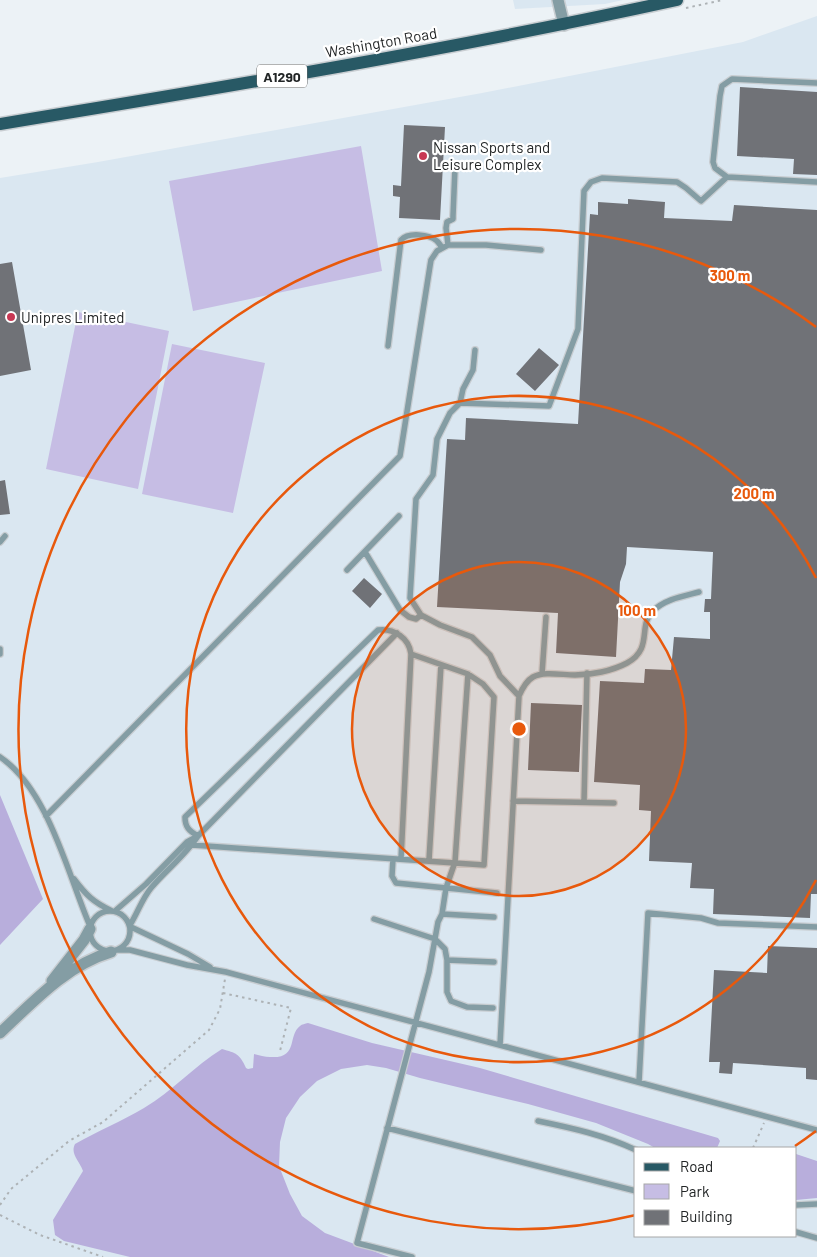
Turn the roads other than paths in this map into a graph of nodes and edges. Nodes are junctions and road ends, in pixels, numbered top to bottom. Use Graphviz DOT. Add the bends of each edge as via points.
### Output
graph roads {
  1 [pos="558,0"];
  2 [pos="677,0"];
  3 [pos="564,25"];
  4 [pos="817,83"];
  5 [pos="0,124"];
  6 [pos="455,168"];
  7 [pos="727,177"];
  8 [pos="817,182"];
  9 [pos="445,246"];
  10 [pos="541,250"];
  11 [pos="388,346"];
  12 [pos="475,350"];
  13 [pos="460,403"];
  14 [pos="399,516"];
  15 [pos="5,536"];
  16 [pos="0,542"];
  17 [pos="365,552"];
  18 [pos="347,570"];
  19 [pos="699,592"];
  20 [pos="421,616"];
  21 [pos="546,617"];
  22 [pos="397,633"];
  23 [pos="0,649"];
  24 [pos="0,654"];
  25 [pos="411,654"];
  26 [pos="441,665"];
  27 [pos="587,673"];
  28 [pos="468,674"];
  29 [pos="542,674"];
  30 [pos="519,696"];
  31 [pos="0,757"];
  32 [pos="513,801"];
  33 [pos="584,802"];
  34 [pos="614,803"];
  35 [pos="46,816"];
  36 [pos="198,836"];
  37 [pos="192,845"];
  38 [pos="393,859"];
  39 [pos="401,859"];
  40 [pos="429,860"];
  41 [pos="455,862"];
  42 [pos="72,878"];
  43 [pos="446,888"];
  44 [pos="497,893"];
  45 [pos="114,911"];
  46 [pos="442,914"];
  47 [pos="494,917"];
  48 [pos="374,919"];
  49 [pos="131,926"];
  50 [pos="817,927"];
  51 [pos="90,928"];
  52 [pos="435,939"];
  53 [pos="114,951"];
  54 [pos="447,960"];
  55 [pos="494,962"];
  56 [pos="214,969"];
  57 [pos="43,993"];
  58 [pos="493,1008"];
  59 [pos="415,1022"];
  60 [pos="0,1032"];
  61 [pos="500,1045"];
  62 [pos="639,1082"];
  63 [pos="538,1121"];
  64 [pos="387,1128"];
  65 [pos="817,1130"];
  66 [pos="634,1149"];
  67 [pos="634,1191"];
  68 [pos="817,1204"];
  69 [pos="797,1205"];
  70 [pos="797,1232"];
  71 [pos="817,1238"];
  72 [pos="412,1257"];
  1 -- 3 [label="street"];
  2 -- 3 [label="main road, Washington Road / A1290"];
  3 -- 5 [label="main road, Washington Road / A1290" via="188,94"];
  4 -- 7 [label="lane" via="732,79 722,86 713,162 715,168"];
  6 -- 9 [label="lane" via="453,219 447,222"];
  7 -- 8 [label="lane"];
  7 -- 13 [label="lane" via="701,201 677,182 602,178 591,182 584,190 578,329 549,406"];
  9 -- 10 [label="lane" via="486,245"];
  9 -- 11 [label="lane" via="433,238 420,236 407,236 401,240"];
  9 -- 35 [label="lane" via="431,260 400,456"];
  12 -- 13 [label="lane" via="473,370"];
  13 -- 20 [label="lane" via="450,413 437,439 433,475 416,499 410,598"];
  14 -- 17 [label="lane"];
  15 -- 16 [label="lane"];
  17 -- 18 [label="lane"];
  17 -- 20 [label="lane" via="400,610 409,618"];
  19 -- 27 [label="lane" via="669,601 652,612 639,654 626,663 601,672"];
  20 -- 30 [label="lane" via="472,637 490,655 500,676"];
  21 -- 29 [label="lane"];
  22 -- 25 [label="lane" via="408,643"];
  22 -- 36 [label="lane"];
  22 -- 36 [label="lane" via="378,630 185,817 188,830"];
  23 -- 24 [label="lane"];
  25 -- 26 [label="lane"];
  25 -- 39 [label="lane"];
  26 -- 28 [label="lane"];
  26 -- 40 [label="lane"];
  27 -- 29 [label="lane"];
  27 -- 33 [label="lane"];
  28 -- 41 [label="lane"];
  28 -- 41 [label="lane" via="494,697 484,865"];
  29 -- 30 [label="lane" via="532,677"];
  30 -- 32 [label="lane"];
  31 -- 35 [label="lane" via="26,782"];
  32 -- 33 [label="lane"];
  32 -- 61 [label="lane"];
  33 -- 34 [label="lane"];
  35 -- 42 [label="lane"];
  36 -- 37 [label="lane"];
  36 -- 45 [label="lane" via="187,842"];
  37 -- 38 [label="lane"];
  37 -- 49 [label="lane" via="152,887"];
  38 -- 39 [label="lane"];
  38 -- 43 [label="lane" via="392,876 396,883"];
  39 -- 40 [label="lane"];
  40 -- 41 [label="lane"];
  41 -- 43 [label="lane"];
  42 -- 45 [label="lane" via="87,897"];
  42 -- 51 [label="lane"];
  43 -- 44 [label="lane"];
  43 -- 46 [label="lane"];
  45 -- 49 [label="lane" via="128,920"];
  45 -- 51 [label="lane" via="97,916"];
  46 -- 47 [label="lane"];
  46 -- 52 [label="lane"];
  48 -- 52 [label="lane"];
  49 -- 53 [label="lane" via="124,946"];
  49 -- 56 [label="lane"];
  50 -- 62 [label="lane" via="718,923 701,918 648,913"];
  51 -- 53 [label="lane" via="97,947"];
  51 -- 57 [label="street"];
  52 -- 54 [label="lane" via="445,949"];
  52 -- 59 [label="lane"];
  53 -- 56 [label="lane" via="130,950"];
  53 -- 57 [label="street" via="85,963"];
  54 -- 55 [label="lane"];
  54 -- 58 [label="lane" via="447,992 451,1001"];
  56 -- 59 [label="lane"];
  57 -- 60 [label="street"];
  59 -- 61 [label="lane"];
  59 -- 64 [label="lane"];
  61 -- 62 [label="lane"];
  62 -- 65 [label="lane"];
  63 -- 66 [label="lane" via="613,1139"];
  64 -- 67 [label="lane"];
  64 -- 72 [label="lane" via="358,1243"];
  68 -- 69 [label="lane"];
  70 -- 71 [label="lane"];
}
